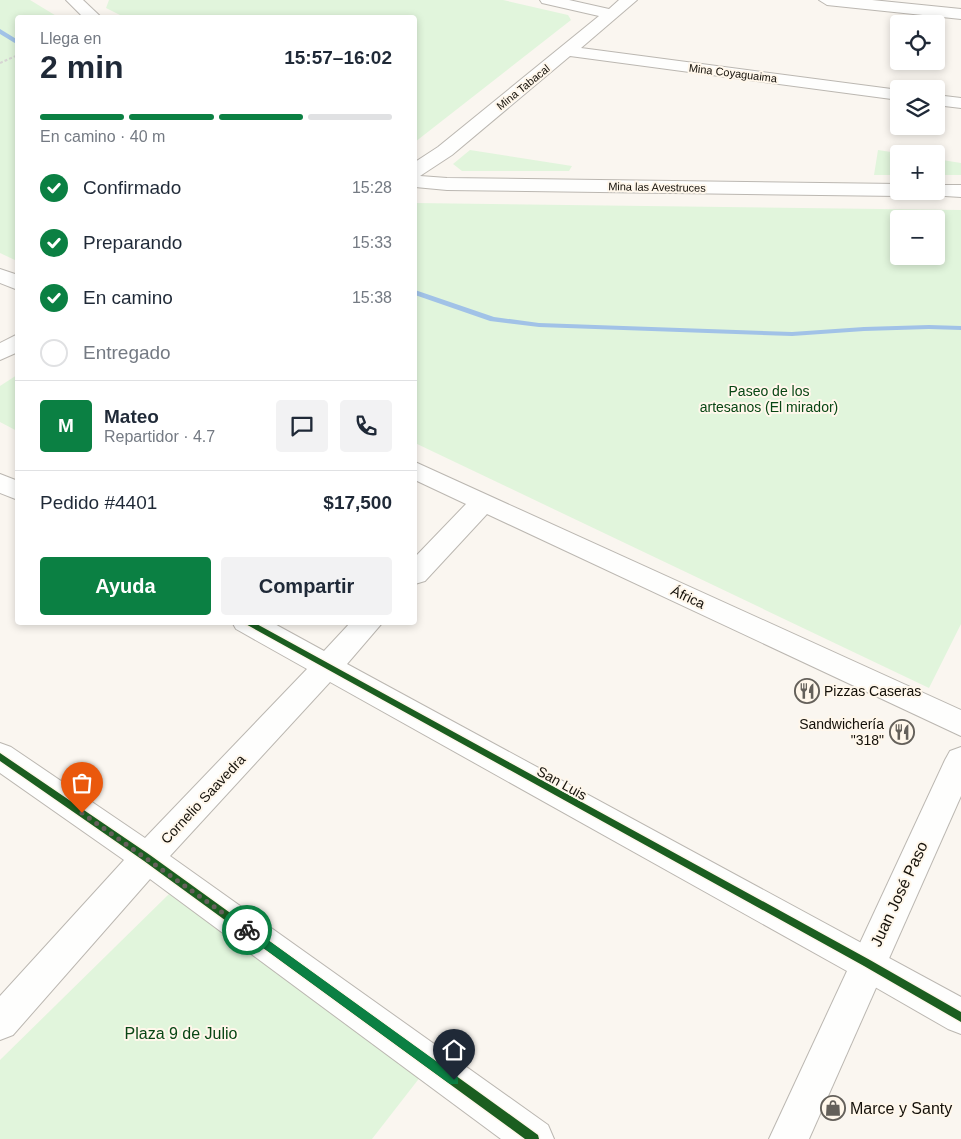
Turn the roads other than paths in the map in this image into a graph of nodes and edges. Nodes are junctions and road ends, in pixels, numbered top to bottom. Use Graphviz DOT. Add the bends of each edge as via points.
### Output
graph roads {
  1 [pos="74,0"];
  2 [pos="548,0"];
  3 [pos="629,0"];
  4 [pos="827,0"];
  5 [pos="906,0"];
  6 [pos="929,10"];
  7 [pos="612,14"];
  8 [pos="961,14"];
  9 [pos="91,15"];
  10 [pos="567,51"];
  11 [pos="890,94"];
  12 [pos="945,101"];
  13 [pos="961,103"];
  14 [pos="417,170"];
  15 [pos="417,181"];
  16 [pos="890,190"];
  17 [pos="945,190"];
  18 [pos="961,191"];
  19 [pos="0,275"];
  20 [pos="15,282"];
  21 [pos="15,344"];
  22 [pos="0,353"];
  23 [pos="417,471"];
  24 [pos="0,482"];
  25 [pos="15,490"];
  26 [pos="483,502"];
  27 [pos="417,572"];
  28 [pos="251,625"];
  29 [pos="366,625"];
  30 [pos="325,668"];
  31 [pos="961,724"];
  32 [pos="0,756"];
  33 [pos="961,760"];
  34 [pos="148,858"];
  35 [pos="867,963"];
  36 [pos="961,1017"];
  37 [pos="0,1023"];
  38 [pos="534,1139"];
  39 [pos="790,1139"];
  1 -- 9 [label="street"];
  2 -- 7 [label="street"];
  3 -- 7 [label="street, Mina Tabacal"];
  4 -- 6 [label="street"];
  5 -- 6 [label="street"];
  6 -- 8 [label="street"];
  7 -- 10 [label="street, Mina Tabacal"];
  10 -- 11 [label="street, Mina Coyaguaima"];
  10 -- 14 [label="street, Mina Tabacal" via="445,152"];
  12 -- 13 [label="street"];
  15 -- 16 [label="street, Mina las Avestruces"];
  17 -- 18 [label="street"];
  19 -- 20 [label="street"];
  21 -- 22 [label="street"];
  23 -- 26 [label="street, África"];
  24 -- 25 [label="street"];
  26 -- 27 [label="street"];
  26 -- 31 [label="street, África"];
  28 -- 30 [label="street, San Luis"];
  29 -- 30 [label="street, Cornelio Saavedra"];
  30 -- 34 [label="street, Cornelio Saavedra"];
  30 -- 35 [label="street, San Luis"];
  32 -- 34 [label="street"];
  33 -- 35 [label="street, Juan José Paso"];
  34 -- 37 [label="street, Cornelio Saavedra"];
  34 -- 38 [label="street"];
  35 -- 36 [label="street, San Luis"];
  35 -- 39 [label="street, Juan José Paso"];
}
